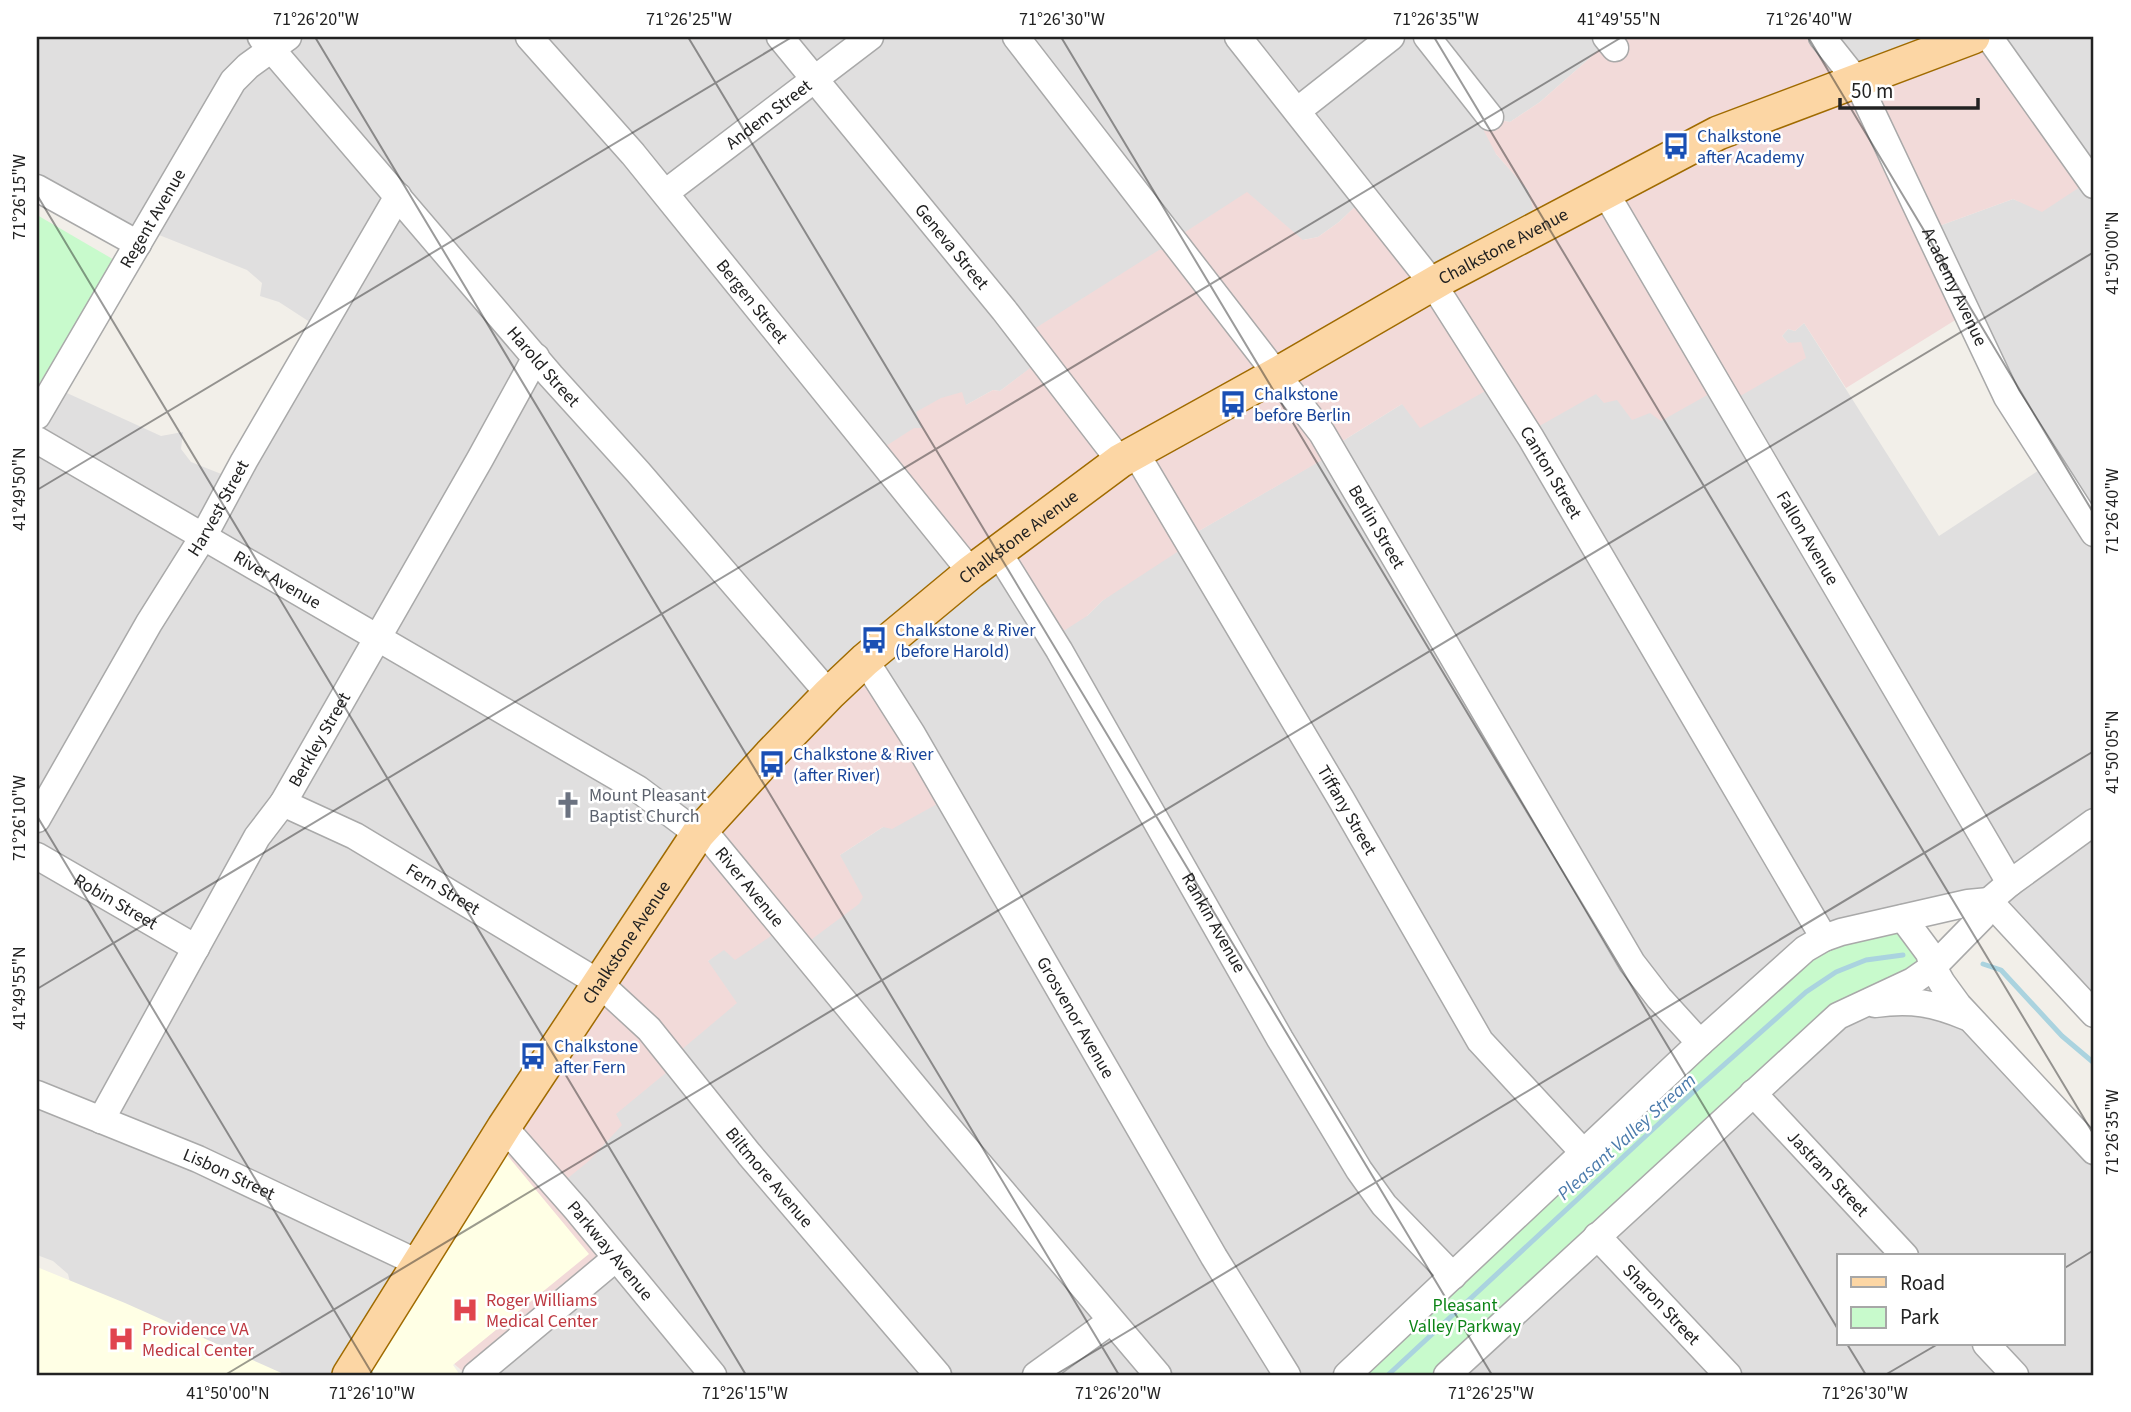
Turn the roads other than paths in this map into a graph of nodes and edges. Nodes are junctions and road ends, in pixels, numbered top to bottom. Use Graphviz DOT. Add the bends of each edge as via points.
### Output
graph roads {
  1 [pos="529,37"];
  2 [pos="780,37"];
  3 [pos="870,37"];
  4 [pos="1016,37"];
  5 [pos="1238,37"];
  6 [pos="1391,37"];
  7 [pos="1427,37"];
  8 [pos="1822,37"];
  9 [pos="1973,37"];
  10 [pos="1989,37"];
  11 [pos="273,41"];
  12 [pos="816,78"];
  13 [pos="1857,80"];
  14 [pos="1297,111"];
  15 [pos="1490,117"];
  16 [pos="2094,186"];
  17 [pos="37,188"];
  18 [pos="1605,192"];
  19 [pos="665,193"];
  20 [pos="398,196"];
  21 [pos="138,244"];
  22 [pos="1433,284"];
  23 [pos="536,357"];
  24 [pos="1277,374"];
  25 [pos="37,416"];
  26 [pos="37,440"];
  27 [pos="1127,457"];
  28 [pos="2094,533"];
  29 [pos="203,537"];
  30 [pos="998,552"];
  31 [pos="971,572"];
  32 [pos="377,638"];
  33 [pos="865,660"];
  34 [pos="829,694"];
  35 [pos="283,803"];
  36 [pos="37,819"];
  37 [pos="2094,822"];
  38 [pos="698,834"];
  39 [pos="37,856"];
  40 [pos="2010,883"];
  41 [pos="1989,901"];
  42 [pos="1903,918"];
  43 [pos="1824,938"];
  44 [pos="196,948"];
  45 [pos="1933,967"];
  46 [pos="599,983"];
  47 [pos="1853,1007"];
  48 [pos="2094,1014"];
  49 [pos="1971,1018"];
  50 [pos="1700,1043"];
  51 [pos="1752,1093"];
  52 [pos="37,1094"];
  53 [pos="101,1120"];
  54 [pos="504,1127"];
  55 [pos="2094,1151"];
  56 [pos="1583,1152"];
  57 [pos="1597,1236"];
  58 [pos="1903,1254"];
  59 [pos="616,1258"];
  60 [pos="418,1264"];
  61 [pos="1453,1276"];
  62 [pos="1111,1321"];
  63 [pos="1988,1346"];
  64 [pos="349,1375"];
  65 [pos="476,1375"];
  66 [pos="713,1375"];
  67 [pos="938,1375"];
  68 [pos="1036,1375"];
  69 [pos="1158,1375"];
  70 [pos="1287,1375"];
  71 [pos="1347,1375"];
  72 [pos="1447,1375"];
  73 [pos="1728,1375"];
  74 [pos="2015,1375"];
  1 -- 19 [label="street, Bergen Street"];
  2 -- 12 [label="street, Geneva Street"];
  3 -- 12 [label="street, Andem Street"];
  4 -- 24 [label="street, Berlin Street"];
  5 -- 14 [label="street, Canton Street"];
  6 -- 14 [label="street"];
  7 -- 15 [label="street"];
  8 -- 13 [label="street, Academy Avenue"];
  9 -- 13 [label="main road, Chalkstone Avenue"];
  10 -- 16 [label="street"];
  11 -- 20 [label="street, Harold Street"];
  11 -- 21 [label="street, Regent Avenue" via="233,81"];
  12 -- 19 [label="street, Andem Street"];
  12 -- 27 [label="street, Geneva Street"];
  13 -- 18 [label="main road, Chalkstone Avenue" via="1717,133"];
  13 -- 28 [label="street, Academy Avenue" via="2007,397"];
  14 -- 22 [label="street, Canton Street"];
  17 -- 21 [label="street"];
  18 -- 22 [label="main road, Chalkstone Avenue"];
  18 -- 40 [label="street, Fallon Avenue"];
  19 -- 31 [label="street, Bergen Street"];
  20 -- 23 [label="street, Harold Street"];
  20 -- 29 [label="street, Harvest Street"];
  21 -- 25 [label="street, Regent Avenue"];
  22 -- 24 [label="main road, Chalkstone Avenue"];
  22 -- 43 [label="street, Canton Street" via="1531,438"];
  23 -- 32 [label="street, Berkley Street"];
  23 -- 34 [label="street, Harold Street"];
  24 -- 27 [label="main road, Chalkstone Avenue"];
  24 -- 50 [label="street, Berlin Street" via="1322,433 1632,962"];
  26 -- 29 [label="street, River Avenue"];
  27 -- 30 [label="main road, Chalkstone Avenue"];
  27 -- 56 [label="street, Tiffany Street" via="1334,787 1480,1041"];
  29 -- 32 [label="street, River Avenue"];
  29 -- 36 [label="street, Harvest Street"];
  30 -- 31 [label="main road, Chalkstone Avenue"];
  30 -- 61 [label="street, Rankin Avenue" via="1359,1170 1384,1205"];
  31 -- 33 [label="main road, Chalkstone Avenue"];
  32 -- 35 [label="street, Berkley Street"];
  32 -- 38 [label="street, River Avenue" via="638,789"];
  33 -- 34 [label="main road, Chalkstone Avenue"];
  33 -- 70 [label="street, Grosvenor Avenue"];
  34 -- 38 [label="main road, Chalkstone Avenue"];
  35 -- 44 [label="street, Berkley Street" via="257,837"];
  35 -- 46 [label="street, Fern Street" via="355,836"];
  37 -- 40 [label="street"];
  38 -- 46 [label="main road, Chalkstone Avenue"];
  38 -- 62 [label="street, River Avenue" via="712,841"];
  39 -- 44 [label="street, Robin Street"];
  40 -- 41 [label="street"];
  41 -- 42 [label="street"];
  41 -- 45 [label="street" via="1982,917"];
  41 -- 48 [label="street"];
  42 -- 43 [label="street"];
  42 -- 45 [label="street" via="1929,953"];
  43 -- 50 [label="street" via="1786,965"];
  44 -- 53 [label="street, Berkley Street"];
  45 -- 47 [label="street" via="1913,981"];
  45 -- 49 [label="street"];
  46 -- 54 [label="main road, Chalkstone Avenue"];
  46 -- 67 [label="street, Biltmore Avenue" via="649,1029"];
  47 -- 49 [label="street" via="1918,1002"];
  47 -- 51 [label="street"];
  49 -- 55 [label="street"];
  50 -- 56 [label="street"];
  51 -- 57 [label="street"];
  51 -- 58 [label="street, Jastram Street"];
  52 -- 53 [label="street, Lisbon Street"];
  53 -- 60 [label="street, Lisbon Street" via="198,1159"];
  54 -- 59 [label="street, Parkway Avenue"];
  54 -- 60 [label="main road, Chalkstone Avenue"];
  56 -- 61 [label="street"];
  57 -- 72 [label="street"];
  57 -- 73 [label="street, Sharon Street"];
  59 -- 65 [label="street"];
  59 -- 66 [label="street, Parkway Avenue"];
  60 -- 64 [label="main road, Chalkstone Avenue"];
  61 -- 71 [label="street"];
  62 -- 68 [label="street"];
  62 -- 69 [label="street, River Avenue"];
  63 -- 74 [label="street"];
}
